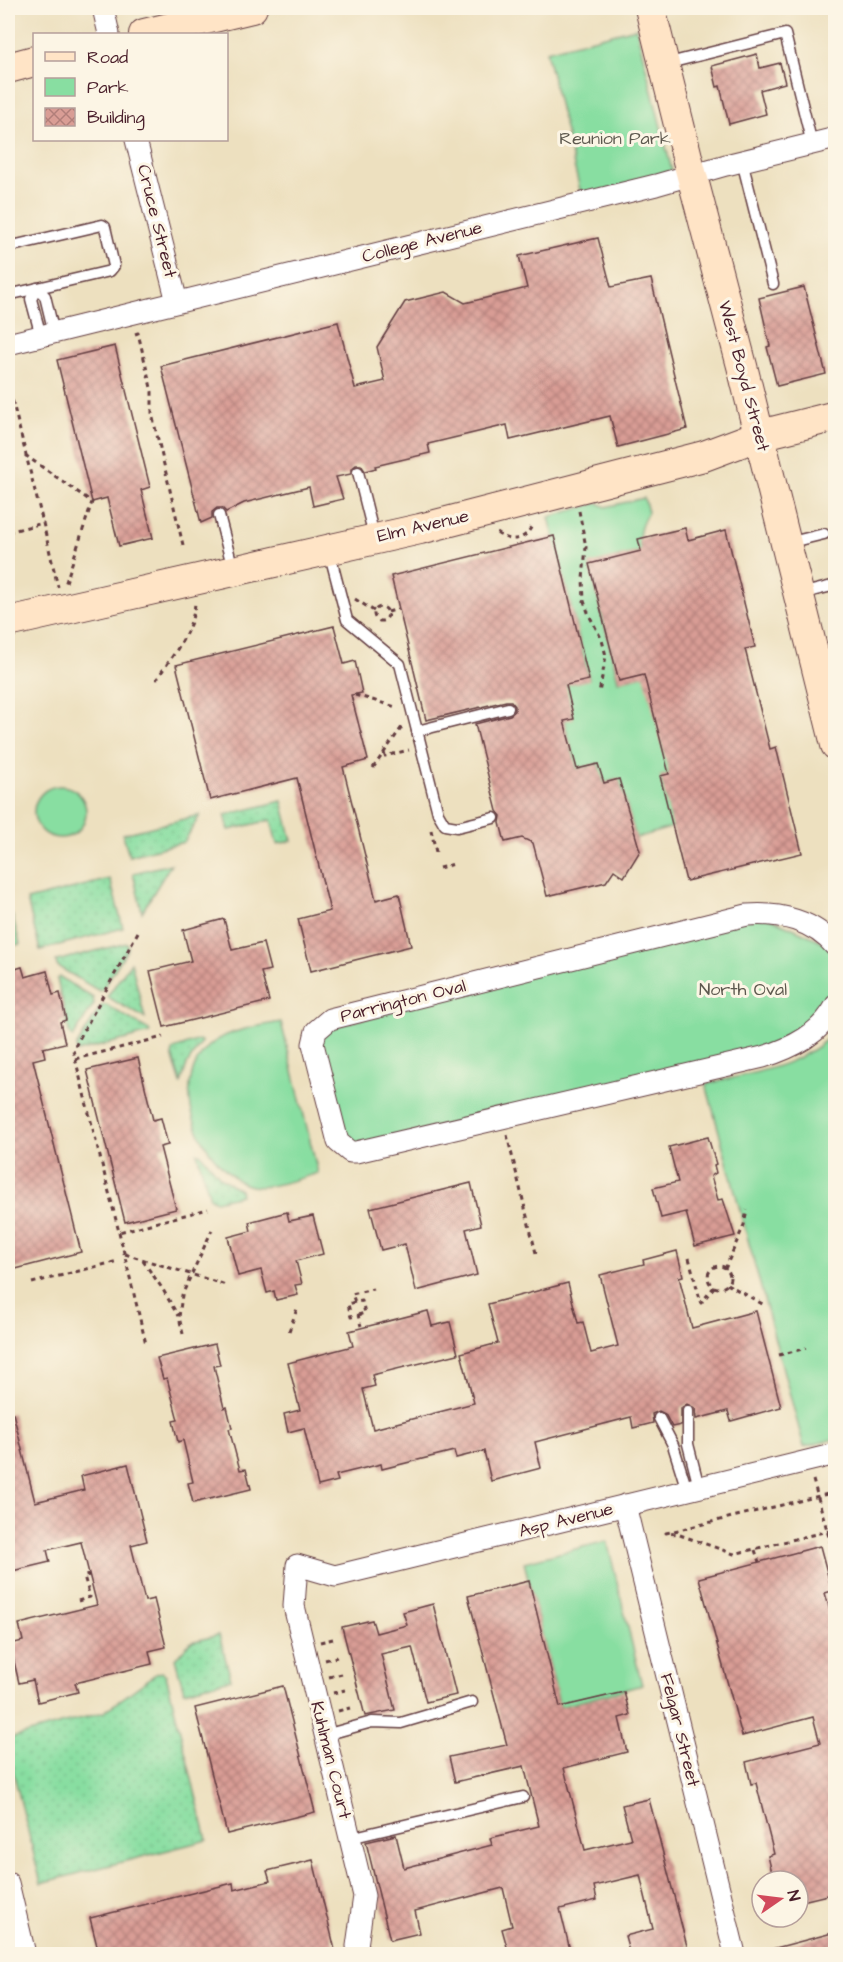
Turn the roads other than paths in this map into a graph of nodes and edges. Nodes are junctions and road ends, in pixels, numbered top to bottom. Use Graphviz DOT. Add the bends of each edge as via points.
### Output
graph roads {
  1 [pos="103,8"];
  2 [pos="252,8"];
  3 [pos="650,8"];
  4 [pos="109,33"];
  5 [pos="148,33"];
  6 [pos="33,61"];
  7 [pos="664,64"];
  8 [pos="8,68"];
  9 [pos="836,138"];
  10 [pos="136,141"];
  11 [pos="812,144"];
  12 [pos="742,161"];
  13 [pos="691,174"];
  14 [pos="8,247"];
  15 [pos="773,284"];
  16 [pos="37,288"];
  17 [pos="8,295"];
  18 [pos="177,302"];
  19 [pos="47,334"];
  20 [pos="8,344"];
  21 [pos="836,416"];
  22 [pos="760,435"];
  23 [pos="358,472"];
  24 [pos="219,515"];
  25 [pos="824,534"];
  26 [pos="375,538"];
  27 [pos="787,543"];
  28 [pos="328,548"];
  29 [pos="233,570"];
  30 [pos="836,585"];
  31 [pos="800,594"];
  32 [pos="8,622"];
  33 [pos="508,708"];
  34 [pos="412,732"];
  35 [pos="836,745"];
  36 [pos="494,818"];
  37 [pos="836,948"];
  38 [pos="836,1005"];
  39 [pos="688,1411"];
  40 [pos="658,1418"];
  41 [pos="836,1454"];
  42 [pos="693,1489"];
  43 [pos="625,1505"];
  44 [pos="297,1565"];
  45 [pos="472,1702"];
  46 [pos="325,1735"];
  47 [pos="523,1797"];
  48 [pos="350,1838"];
  49 [pos="8,1883"];
  50 [pos="25,1954"];
  51 [pos="359,1954"];
  52 [pos="735,1954"];
  1 -- 4 [label="street"];
  2 -- 5 [label="street"];
  3 -- 7 [label="street, West Boyd Street"];
  6 -- 8 [label="street"];
  7 -- 11 [label="lane" via="785,34"];
  7 -- 13 [label="street, West Boyd Street"];
  9 -- 11 [label="street, College Avenue"];
  10 -- 18 [label="street, Cruce Street"];
  11 -- 12 [label="street, College Avenue"];
  12 -- 13 [label="street, College Avenue"];
  12 -- 15 [label="lane"];
  13 -- 18 [label="street, College Avenue"];
  13 -- 22 [label="street, West Boyd Street"];
  14 -- 16 [label="lane" via="98,225 105,227 114,266 110,271"];
  16 -- 17 [label="lane"];
  16 -- 19 [label="lane" via="45,296"];
  18 -- 19 [label="street, College Avenue"];
  19 -- 20 [label="street, College Avenue"];
  21 -- 22 [label="street, Elm Avenue"];
  22 -- 26 [label="street, Elm Avenue" via="704,456"];
  22 -- 27 [label="street, West Boyd Street"];
  23 -- 26 [label="lane"];
  24 -- 29 [label="lane"];
  25 -- 27 [label="lane"];
  26 -- 28 [label="street, Elm Avenue"];
  27 -- 31 [label="street, West Boyd Street"];
  28 -- 29 [label="street, Elm Avenue"];
  28 -- 34 [label="lane" via="347,620 400,664"];
  29 -- 32 [label="street, Elm Avenue"];
  30 -- 31 [label="lane"];
  31 -- 35 [label="street, West Boyd Street"];
  33 -- 34 [label="lane"];
  34 -- 36 [label="lane" via="445,825 456,827"];
  37 -- 38 [label="street, Parrington Oval" via="817,931 795,920 747,915 330,1019 316,1031 313,1044 338,1142 356,1152 763,1057 808,1037"];
  39 -- 42 [label="lane"];
  40 -- 42 [label="lane"];
  41 -- 42 [label="street, Asp Avenue"];
  42 -- 43 [label="street, Asp Avenue"];
  43 -- 44 [label="street, Asp Avenue" via="335,1576"];
  43 -- 52 [label="street, Felgar Street"];
  44 -- 46 [label="street, Kuhlman Court" via="294,1606"];
  45 -- 46 [label="lane" via="400,1723 372,1722"];
  46 -- 48 [label="street, Kuhlman Court"];
  47 -- 48 [label="lane"];
  48 -- 51 [label="street, Kuhlman Court" via="364,1896"];
  49 -- 50 [label="street"];
}
